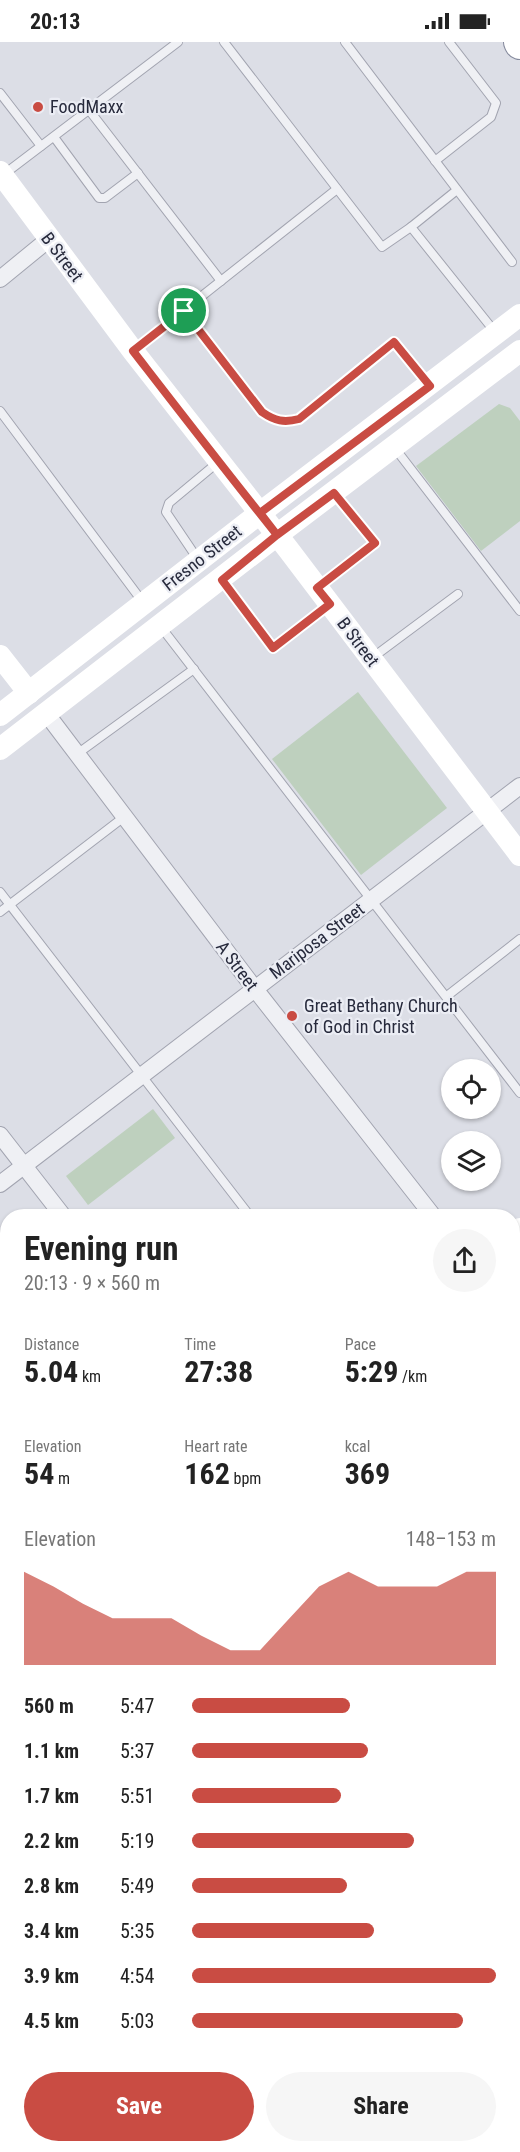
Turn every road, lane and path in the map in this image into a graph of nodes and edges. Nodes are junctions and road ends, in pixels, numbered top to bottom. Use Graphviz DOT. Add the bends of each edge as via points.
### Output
graph roads {
  1 [pos="178,42"];
  2 [pos="224,42"];
  3 [pos="345,42"];
  4 [pos="449,42"];
  5 [pos="0,93"];
  6 [pos="89,110"];
  7 [pos="54,137"];
  8 [pos="41,146"];
  9 [pos="435,161"];
  10 [pos="1,173"];
  11 [pos="138,173"];
  12 [pos="337,189"];
  13 [pos="457,190"];
  14 [pos="411,227"];
  15 [pos="49,239"];
  16 [pos="512,262"];
  17 [pos="0,279"];
  18 [pos="221,281"];
  19 [pos="184,311"];
  20 [pos="520,315"];
  21 [pos="496,334"];
  22 [pos="133,351"];
  23 [pos="518,357"];
  24 [pos="430,386"];
  25 [pos="0,411"];
  26 [pos="393,447"];
  27 [pos="218,462"];
  28 [pos="334,493"];
  29 [pos="260,513"];
  30 [pos="277,535"];
  31 [pos="199,561"];
  32 [pos="222,580"];
  33 [pos="458,594"];
  34 [pos="324,596"];
  35 [pos="144,604"];
  36 [pos="520,610"];
  37 [pos="160,626"];
  38 [pos="0,656"];
  39 [pos="371,659"];
  40 [pos="194,669"];
  41 [pos="29,693"];
  42 [pos="46,713"];
  43 [pos="0,715"];
  44 [pos="0,749"];
  45 [pos="77,754"];
  46 [pos="520,786"];
  47 [pos="486,812"];
  48 [pos="124,817"];
  49 [pos="520,855"];
  50 [pos="0,892"];
  51 [pos="372,899"];
  52 [pos="10,905"];
  53 [pos="0,912"];
  54 [pos="520,939"];
  55 [pos="255,989"];
  56 [pos="447,996"];
  57 [pos="142,1075"];
  58 [pos="520,1093"];
  59 [pos="0,1136"];
  60 [pos="24,1166"];
  61 [pos="0,1184"];
  62 [pos="58,1209"];
  63 [pos="245,1209"];
  64 [pos="428,1209"];
  1 -- 6 [label="lane"];
  2 -- 12 [label="lane"];
  3 -- 9 [label="lane"];
  4 -- 9 [label="lane" via="496,103 491,117"];
  5 -- 8 [label="lane"];
  6 -- 7 [label="lane"];
  6 -- 11 [label="lane"];
  7 -- 8 [label="lane"];
  7 -- 11 [label="lane" via="99,198 105,198"];
  8 -- 10 [label="lane"];
  9 -- 13 [label="lane"];
  10 -- 15 [label="main road, B Street"];
  11 -- 18 [label="lane"];
  12 -- 14 [label="lane" via="382,247"];
  12 -- 18 [label="lane"];
  13 -- 14 [label="lane"];
  13 -- 16 [label="lane"];
  14 -- 21 [label="lane"];
  15 -- 17 [label="street"];
  15 -- 22 [label="main road, B Street"];
  18 -- 19 [label="lane"];
  19 -- 22 [label="lane"];
  19 -- 24 [label="lane" via="262,412 274,420 299,419 394,342"];
  20 -- 21 [label="main road, Fresno Street"];
  21 -- 23 [label="main road"];
  21 -- 24 [label="main road, Fresno Street"];
  22 -- 27 [label="main road, B Street"];
  23 -- 26 [label="main road, Fresno Street"];
  24 -- 29 [label="main road, Fresno Street"];
  25 -- 35 [label="lane"];
  26 -- 28 [label="main road, Fresno Street"];
  26 -- 36 [label="lane"];
  27 -- 29 [label="main road, B Street"];
  27 -- 31 [label="lane" via="169,503 166,512"];
  28 -- 30 [label="main road, Fresno Street"];
  28 -- 34 [label="lane" via="375,543"];
  29 -- 30 [label="main road, B Street"];
  29 -- 31 [label="main road, Fresno Street"];
  30 -- 32 [label="main road, Fresno Street"];
  30 -- 34 [label="main road, B Street"];
  31 -- 35 [label="main road, Fresno Street"];
  32 -- 34 [label="lane" via="273,648"];
  32 -- 37 [label="main road, Fresno Street"];
  33 -- 39 [label="lane"];
  34 -- 39 [label="main road, B Street"];
  35 -- 41 [label="main road, Fresno Street"];
  37 -- 40 [label="lane"];
  37 -- 42 [label="main road, Fresno Street"];
  38 -- 41 [label="main road"];
  39 -- 47 [label="main road, B Street"];
  40 -- 45 [label="lane"];
  40 -- 51 [label="lane"];
  41 -- 43 [label="main road, Fresno Street"];
  42 -- 44 [label="main road, Fresno Street"];
  42 -- 45 [label="street, A Street"];
  45 -- 48 [label="street, A Street"];
  46 -- 47 [label="street, Mariposa Street"];
  47 -- 49 [label="main road, B Street"];
  47 -- 51 [label="street, Mariposa Street"];
  48 -- 52 [label="lane"];
  48 -- 55 [label="street, A Street"];
  50 -- 52 [label="lane"];
  51 -- 55 [label="street, Mariposa Street"];
  51 -- 56 [label="lane"];
  52 -- 53 [label="lane"];
  52 -- 57 [label="lane"];
  54 -- 56 [label="lane"];
  55 -- 57 [label="street, Mariposa Street"];
  55 -- 64 [label="street, A Street"];
  56 -- 58 [label="lane"];
  57 -- 60 [label="street, Mariposa Street"];
  57 -- 63 [label="lane"];
  59 -- 60 [label="street"];
  60 -- 61 [label="street, Mariposa Street"];
  60 -- 62 [label="street"];
}
